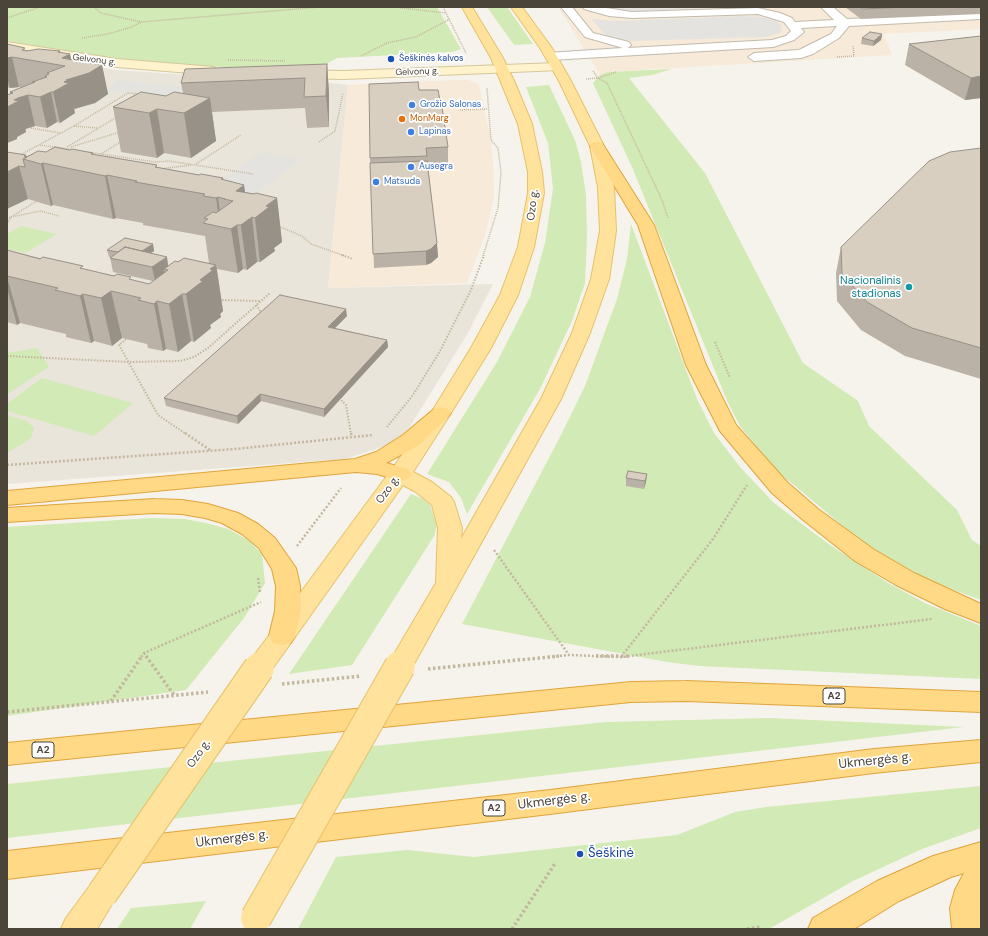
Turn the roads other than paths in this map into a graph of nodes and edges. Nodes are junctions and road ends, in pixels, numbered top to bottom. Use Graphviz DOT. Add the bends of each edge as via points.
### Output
graph roads {
  1 [pos="467,7"];
  2 [pos="516,7"];
  3 [pos="566,7"];
  4 [pos="588,7"];
  5 [pos="826,7"];
  6 [pos="981,16"];
  7 [pos="844,22"];
  8 [pos="794,25"];
  9 [pos="981,26"];
  10 [pos="835,36"];
  11 [pos="7,46"];
  12 [pos="680,49"];
  13 [pos="744,58"];
  14 [pos="554,62"];
  15 [pos="500,64"];
  16 [pos="224,65"];
  17 [pos="581,66"];
  18 [pos="285,69"];
  19 [pos="597,146"];
  20 [pos="441,413"];
  21 [pos="357,465"];
  22 [pos="400,474"];
  23 [pos="7,498"];
  24 [pos="7,515"];
  25 [pos="447,585"];
  26 [pos="981,614"];
  27 [pos="282,636"];
  28 [pos="981,702"];
  29 [pos="981,751"];
  30 [pos="7,754"];
  31 [pos="981,854"];
  32 [pos="7,865"];
  33 [pos="981,876"];
  34 [pos="252,924"];
  35 [pos="78,929"];
  36 [pos="825,929"];
  37 [pos="969,929"];
  1 -- 15 [label="main road, Ozo g."];
  2 -- 14 [label="main road"];
  3 -- 12 [label="street" via="584,31 597,39 621,44"];
  4 -- 8 [label="street" via="632,15 758,11 776,14"];
  5 -- 7 [label="street"];
  6 -- 7 [label="street"];
  7 -- 8 [label="street"];
  7 -- 10 [label="street" via="842,29"];
  8 -- 12 [label="street" via="798,32 790,38 773,43"];
  9 -- 10 [label="street" via="851,32"];
  10 -- 13 [label="street" via="801,54"];
  11 -- 16 [label="main road, Gelvonų g." via="117,63"];
  12 -- 14 [label="street"];
  14 -- 15 [label="main road, Gelvonų g."];
  14 -- 17 [label="street"];
  14 -- 19 [label="main road"];
  15 -- 18 [label="main road, Gelvonų g." via="344,75"];
  15 -- 20 [label="main road, Ozo g." via="525,124 535,172 533,218 526,247 509,294 481,348"];
  19 -- 25 [label="main road" via="606,187 608,231 600,279 581,333 551,399"];
  19 -- 26 [label="highway" via="646,225 699,372 728,427 780,488 864,555 905,579"];
  20 -- 21 [label="highway" via="411,440 384,457"];
  20 -- 22 [label="main road, Ozo g."];
  21 -- 22 [label="highway"];
  21 -- 23 [label="highway"];
  22 -- 25 [label="main road" via="424,486 443,502 450,528"];
  22 -- 27 [label="main road, Ozo g."];
  24 -- 27 [label="highway" via="154,506 208,511 230,518 250,529 267,543 284,568 288,586 288,611"];
  25 -- 34 [label="main road, bridge" via="412,668"];
  27 -- 35 [label="main road, Ozo g., bridge" via="268,677"];
  28 -- 30 [label="highway, A2" via="686,690 631,692"];
  29 -- 32 [label="highway, Ukmergės g. / A2" via="874,761 542,803"];
  31 -- 36 [label="highway" via="944,866 888,891"];
  33 -- 37 [label="highway" via="971,890 966,908"];
}
